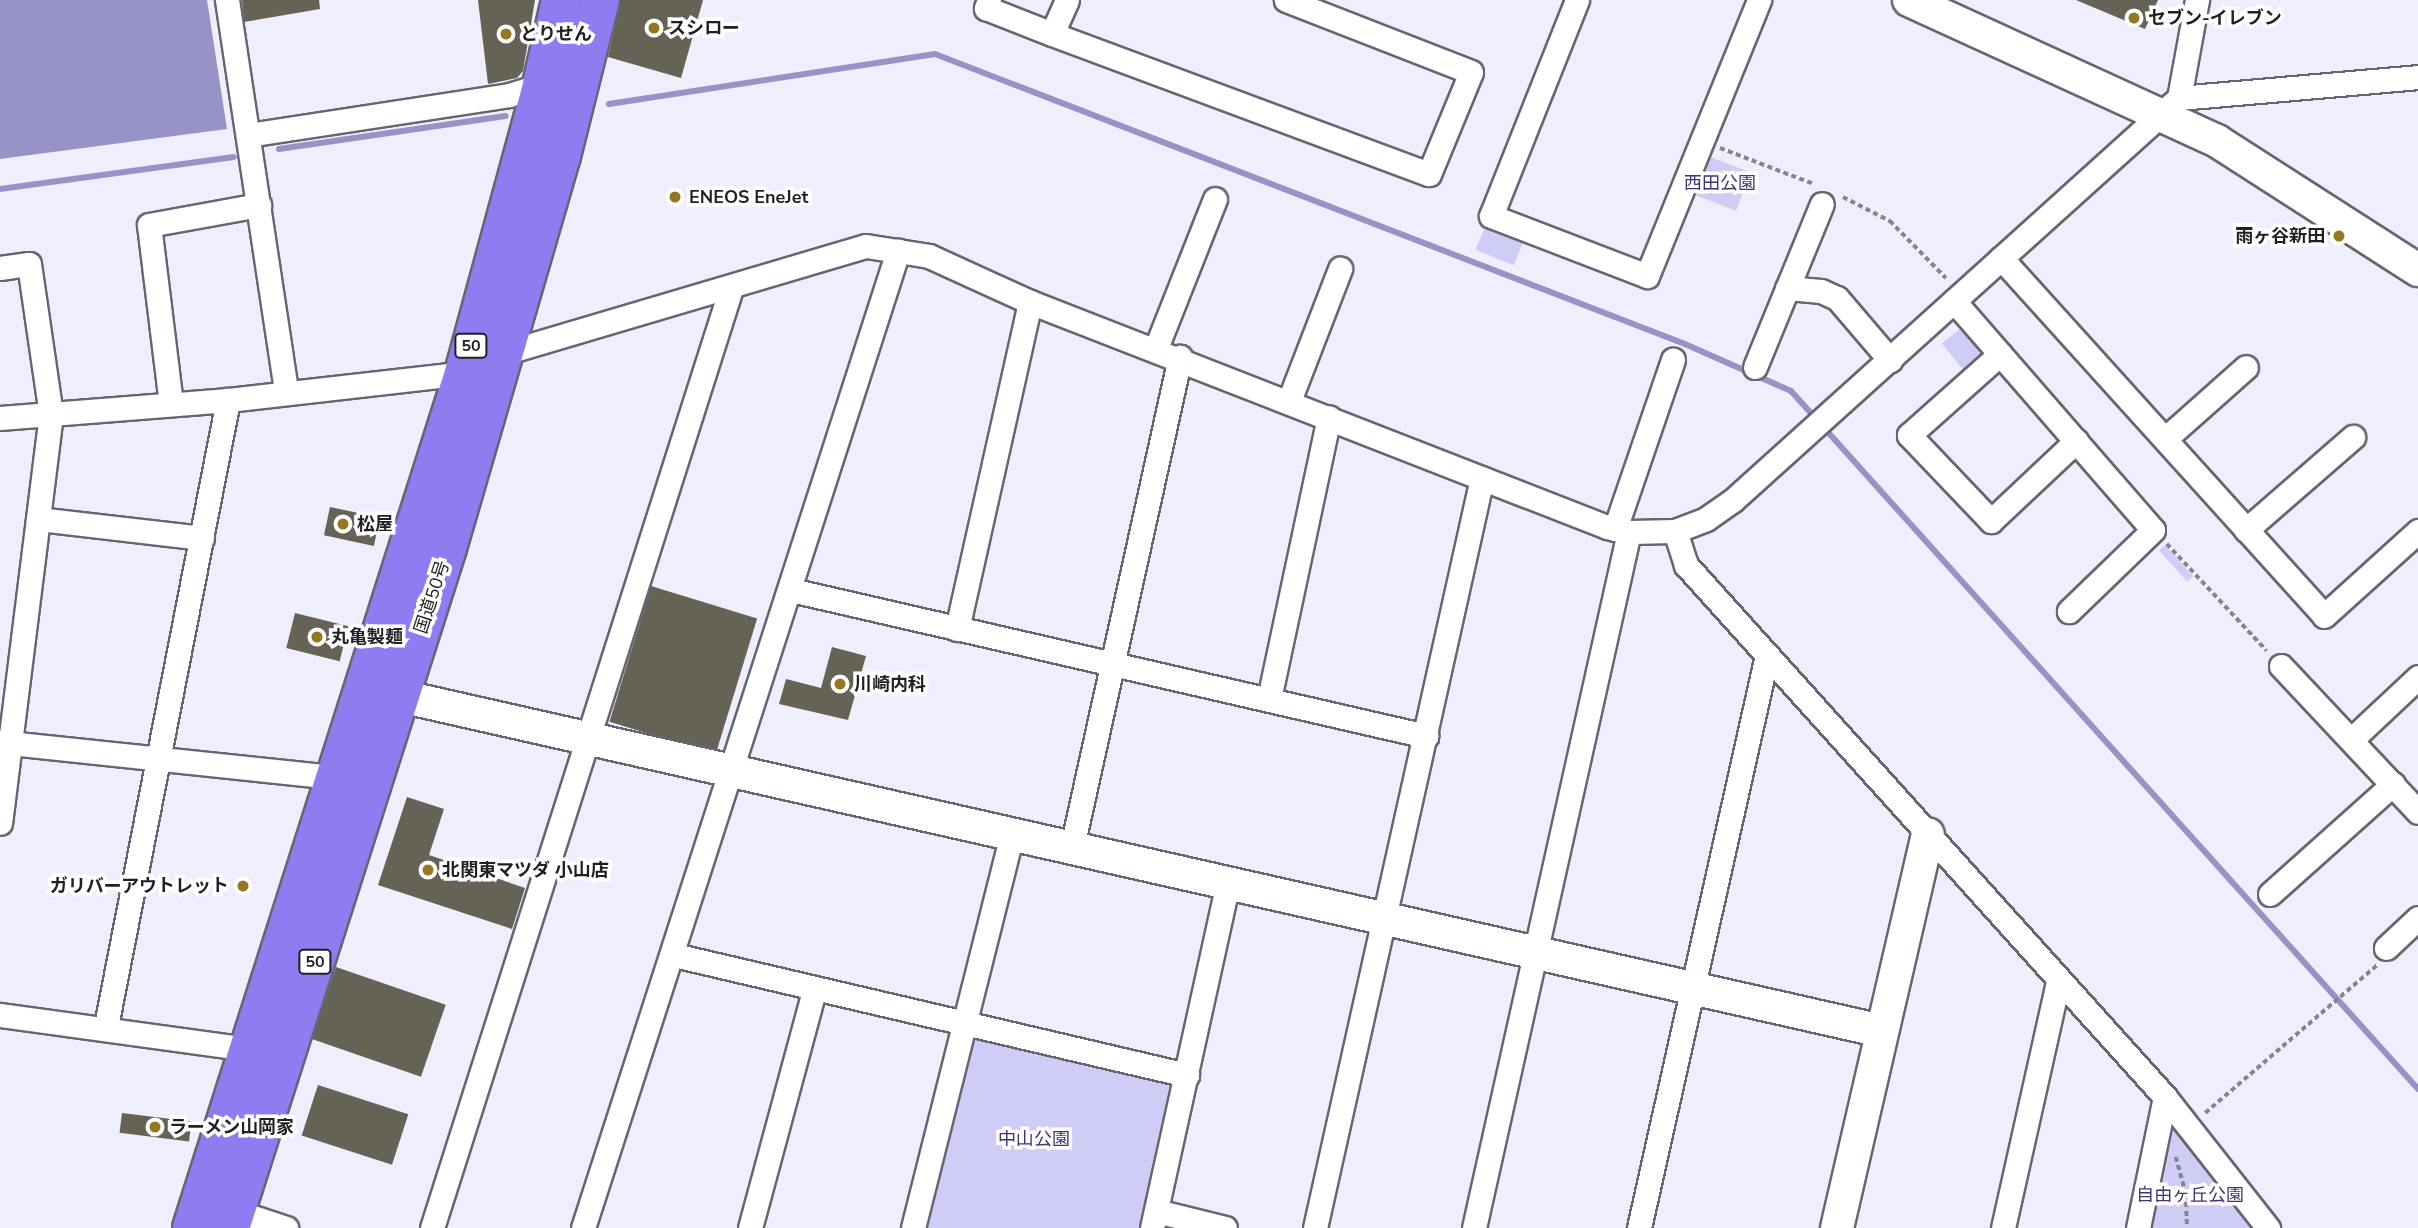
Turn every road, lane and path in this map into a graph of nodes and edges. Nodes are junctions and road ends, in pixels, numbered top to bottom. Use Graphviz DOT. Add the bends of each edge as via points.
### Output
graph roads {
  1 [pos="226,0"];
  2 [pos="561,0"];
  3 [pos="600,0"];
  4 [pos="989,0"];
  5 [pos="1067,0"];
  6 [pos="1286,0"];
  7 [pos="1577,0"];
  8 [pos="1759,0"];
  9 [pos="1909,0"];
  10 [pos="2197,0"];
  11 [pos="1052,34"];
  12 [pos="2418,77"];
  13 [pos="542,85"];
  14 [pos="2170,105"];
  15 [pos="248,135"];
  16 [pos="1214,199"];
  17 [pos="1822,204"];
  18 [pos="259,205"];
  19 [pos="898,251"];
  20 [pos="2001,258"];
  21 [pos="0,268"];
  22 [pos="1340,269"];
  23 [pos="2418,270"];
  24 [pos="731,288"];
  25 [pos="1787,288"];
  26 [pos="1954,301"];
  27 [pos="1030,302"];
  28 [pos="1156,348"];
  29 [pos="504,353"];
  30 [pos="2000,354"];
  31 [pos="1180,357"];
  32 [pos="1673,360"];
  33 [pos="1891,360"];
  34 [pos="1755,367"];
  35 [pos="2246,367"];
  36 [pos="464,373"];
  37 [pos="286,392"];
  38 [pos="228,400"];
  39 [pos="1289,401"];
  40 [pos="171,404"];
  41 [pos="51,414"];
  42 [pos="1329,417"];
  43 [pos="0,418"];
  44 [pos="2353,437"];
  45 [pos="2165,439"];
  46 [pos="2076,441"];
  47 [pos="1482,478"];
  48 [pos="38,519"];
  49 [pos="2153,530"];
  50 [pos="2246,530"];
  51 [pos="1622,531"];
  52 [pos="1675,531"];
  53 [pos="2418,531"];
  54 [pos="202,538"];
  55 [pos="791,590"];
  56 [pos="2069,611"];
  57 [pos="957,629"];
  58 [pos="1767,655"];
  59 [pos="1111,664"];
  60 [pos="2281,666"];
  61 [pos="2418,677"];
  62 [pos="362,687"];
  63 [pos="400,696"];
  64 [pos="1269,699"];
  65 [pos="1426,736"];
  66 [pos="590,737"];
  67 [pos="2351,740"];
  68 [pos="5,743"];
  69 [pos="159,761"];
  70 [pos="731,771"];
  71 [pos="333,778"];
  72 [pos="2393,784"];
  73 [pos="2418,812"];
  74 [pos="0,823"];
  75 [pos="1012,833"];
  76 [pos="1928,834"];
  77 [pos="1072,847"];
  78 [pos="1228,883"];
  79 [pos="2270,894"];
  80 [pos="2418,918"];
  81 [pos="1386,919"];
  82 [pos="2386,948"];
  83 [pos="1536,952"];
  84 [pos="674,956"];
  85 [pos="2058,981"];
  86 [pos="1694,989"];
  87 [pos="814,990"];
  88 [pos="0,1015"];
  89 [pos="962,1021"];
  90 [pos="106,1026"];
  91 [pos="1882,1031"];
  92 [pos="249,1049"];
  93 [pos="1186,1075"];
  94 [pos="2165,1097"];
  95 [pos="2188,1127"];
  96 [pos="232,1220"];
  97 [pos="1154,1220"];
  98 [pos="192,1228"];
  99 [pos="286,1228"];
  100 [pos="432,1228"];
  101 [pos="583,1228"];
  102 [pos="750,1228"];
  103 [pos="913,1228"];
  104 [pos="1225,1228"];
  105 [pos="1315,1228"];
  106 [pos="1474,1228"];
  107 [pos="1639,1228"];
  108 [pos="1837,1228"];
  109 [pos="2003,1228"];
  110 [pos="2138,1228"];
  111 [pos="2188,1228"];
  112 [pos="2268,1228"];
  1 -- 15 [label="street"];
  2 -- 13 [label="highway, 50"];
  3 -- 29 [label="highway, 国道50号 / 50"];
  4 -- 11 [label="street" via="986,8"];
  5 -- 11 [label="street"];
  6 -- 11 [label="street" via="1471,72 1429,174"];
  7 -- 8 [label="street" via="1491,216 1647,276"];
  9 -- 14 [label="street"];
  10 -- 14 [label="street"];
  12 -- 14 [label="street"];
  13 -- 15 [label="street" via="509,95"];
  13 -- 36 [label="highway, 50"];
  14 -- 20 [label="street"];
  14 -- 23 [label="street" via="2217,141"];
  15 -- 18 [label="street"];
  16 -- 28 [label="street"];
  17 -- 25 [label="street"];
  18 -- 37 [label="street"];
  18 -- 40 [label="street" via="149,225"];
  19 -- 24 [label="street" via="866,246"];
  19 -- 27 [label="street" via="929,256"];
  19 -- 55 [label="street"];
  20 -- 26 [label="street"];
  20 -- 45 [label="street"];
  21 -- 41 [label="street" via="29,264"];
  22 -- 39 [label="street"];
  24 -- 29 [label="street"];
  24 -- 66 [label="street"];
  25 -- 33 [label="street" via="1821,291 1837,298"];
  25 -- 34 [label="street"];
  26 -- 30 [label="street"];
  26 -- 33 [label="street"];
  27 -- 28 [label="street"];
  27 -- 57 [label="street"];
  28 -- 31 [label="street"];
  29 -- 63 [label="highway, 国道50号 / 50"];
  30 -- 46 [label="street"];
  30 -- 46 [label="street" via="1909,435 1991,521"];
  31 -- 39 [label="street"];
  31 -- 59 [label="street"];
  32 -- 51 [label="street"];
  33 -- 52 [label="street" via="1732,501 1706,519"];
  35 -- 45 [label="street"];
  36 -- 37 [label="street"];
  36 -- 62 [label="highway, 50"];
  37 -- 38 [label="street"];
  38 -- 40 [label="street"];
  38 -- 54 [label="street"];
  39 -- 42 [label="street"];
  40 -- 41 [label="street"];
  41 -- 43 [label="street"];
  41 -- 48 [label="street"];
  42 -- 47 [label="street"];
  42 -- 64 [label="street"];
  44 -- 50 [label="street"];
  45 -- 50 [label="street"];
  46 -- 49 [label="street"];
  47 -- 51 [label="street"];
  47 -- 65 [label="street"];
  48 -- 54 [label="street"];
  48 -- 68 [label="street"];
  49 -- 56 [label="street"];
  49 -- 60 [label="path"];
  50 -- 53 [label="street" via="2324,616"];
  51 -- 52 [label="street"];
  51 -- 83 [label="street"];
  52 -- 58 [label="street" via="1686,565"];
  54 -- 69 [label="street"];
  55 -- 57 [label="street"];
  55 -- 70 [label="street"];
  57 -- 59 [label="street"];
  58 -- 76 [label="street"];
  58 -- 86 [label="street"];
  59 -- 64 [label="street"];
  59 -- 77 [label="street"];
  60 -- 67 [label="street"];
  61 -- 67 [label="street"];
  62 -- 63 [label="street"];
  62 -- 71 [label="highway, 50"];
  63 -- 66 [label="street"];
  63 -- 96 [label="highway, 国道50号 / 50"];
  64 -- 65 [label="street"];
  65 -- 81 [label="street"];
  66 -- 70 [label="street"];
  66 -- 100 [label="street"];
  67 -- 72 [label="street"];
  68 -- 69 [label="street"];
  68 -- 74 [label="street"];
  69 -- 71 [label="street"];
  69 -- 90 [label="street"];
  70 -- 75 [label="street"];
  70 -- 84 [label="street"];
  71 -- 92 [label="highway, 50"];
  72 -- 73 [label="street"];
  72 -- 79 [label="street"];
  75 -- 77 [label="street"];
  75 -- 89 [label="street"];
  76 -- 85 [label="street"];
  76 -- 91 [label="street"];
  77 -- 78 [label="street"];
  78 -- 81 [label="street"];
  78 -- 93 [label="street"];
  80 -- 82 [label="street"];
  81 -- 83 [label="street"];
  81 -- 105 [label="street"];
  82 -- 95 [label="path" via="2372,972"];
  83 -- 86 [label="street"];
  83 -- 106 [label="street"];
  84 -- 87 [label="street"];
  84 -- 101 [label="street"];
  85 -- 94 [label="street"];
  85 -- 109 [label="street"];
  86 -- 91 [label="street"];
  86 -- 107 [label="street"];
  87 -- 89 [label="street"];
  87 -- 102 [label="street"];
  88 -- 90 [label="street"];
  89 -- 93 [label="street"];
  89 -- 103 [label="street"];
  90 -- 92 [label="street"];
  91 -- 108 [label="street"];
  92 -- 98 [label="highway, 50"];
  93 -- 97 [label="street"];
  94 -- 95 [label="street"];
  94 -- 110 [label="street"];
  95 -- 111 [label="path" via="2174,1149 2186,1194"];
  95 -- 112 [label="street"];
  96 -- 99 [label="street"];
  97 -- 104 [label="street"];
}
